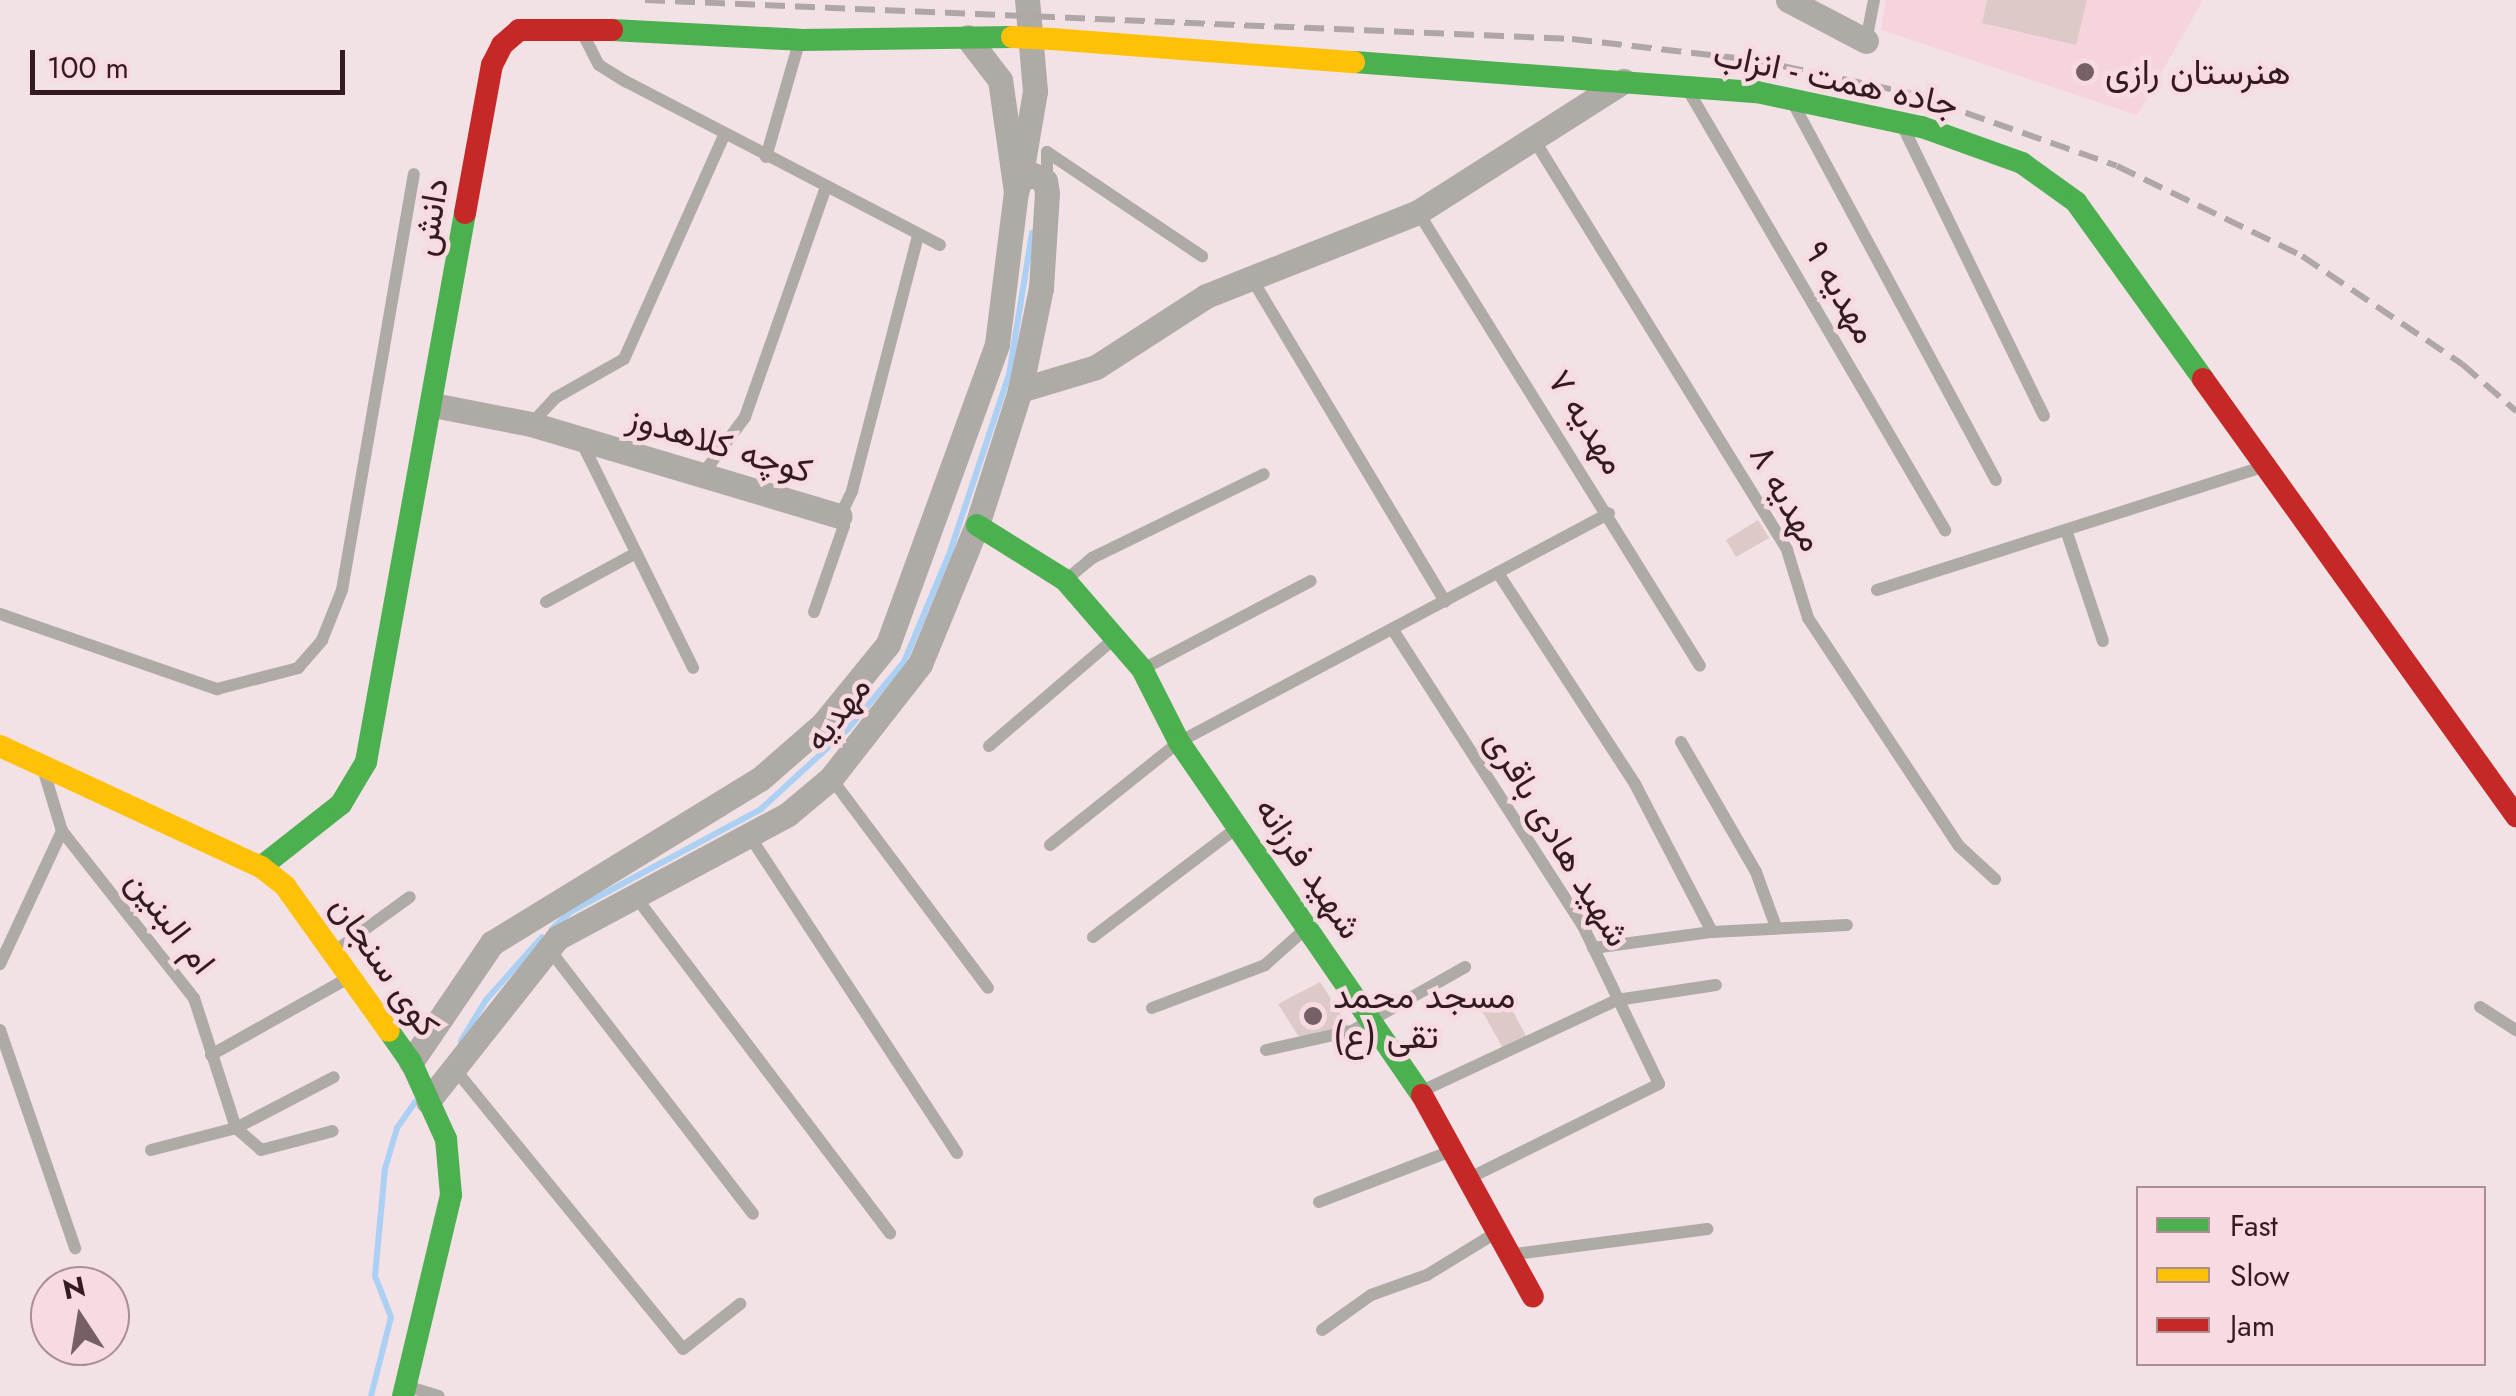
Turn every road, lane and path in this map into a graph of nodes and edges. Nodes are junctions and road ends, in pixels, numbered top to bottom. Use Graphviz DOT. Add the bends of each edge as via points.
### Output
graph roads {
  1 [pos="1027,0"];
  2 [pos="1788,0"];
  3 [pos="1874,0"];
  4 [pos="580,28"];
  5 [pos="967,37"];
  6 [pos="1052,39"];
  7 [pos="800,40"];
  8 [pos="1866,42"];
  9 [pos="1628,78"];
  10 [pos="1684,84"];
  11 [pos="1790,99"];
  12 [pos="1901,122"];
  13 [pos="724,134"];
  14 [pos="1532,138"];
  15 [pos="766,156"];
  16 [pos="414,174"];
  17 [pos="1018,185"];
  18 [pos="826,188"];
  19 [pos="1047,192"];
  20 [pos="1418,212"];
  21 [pos="918,235"];
  22 [pos="940,246"];
  23 [pos="1202,256"];
  24 [pos="1252,279"];
  25 [pos="1020,390"];
  26 [pos="433,405"];
  27 [pos="2044,416"];
  28 [pos="531,424"];
  29 [pos="580,438"];
  30 [pos="2266,466"];
  31 [pos="1264,474"];
  32 [pos="702,475"];
  33 [pos="1996,480"];
  34 [pos="939,510"];
  35 [pos="1609,513"];
  36 [pos="840,516"];
  37 [pos="977,525"];
  38 [pos="1945,530"];
  39 [pos="2066,530"];
  40 [pos="636,554"];
  41 [pos="1498,574"];
  42 [pos="1065,580"];
  43 [pos="1311,581"];
  44 [pos="1877,590"];
  45 [pos="546,602"];
  46 [pos="1445,602"];
  47 [pos="814,612"];
  48 [pos="0,614"];
  49 [pos="1393,630"];
  50 [pos="1117,637"];
  51 [pos="2103,641"];
  52 [pos="1700,666"];
  53 [pos="693,668"];
  54 [pos="1142,669"];
  55 [pos="1178,742"];
  56 [pos="1681,742"];
  57 [pos="0,746"];
  58 [pos="989,746"];
  59 [pos="42,768"];
  60 [pos="831,778"];
  61 [pos="2516,816"];
  62 [pos="1239,826"];
  63 [pos="62,831"];
  64 [pos="749,834"];
  65 [pos="1050,845"];
  66 [pos="261,867"];
  67 [pos="1996,880"];
  68 [pos="635,896"];
  69 [pos="410,897"];
  70 [pos="1846,925"];
  71 [pos="1776,927"];
  72 [pos="1307,928"];
  73 [pos="1712,932"];
  74 [pos="1093,937"];
  75 [pos="1593,948"];
  76 [pos="549,949"];
  77 [pos="333,952"];
  78 [pos="0,964"];
  79 [pos="1465,966"];
  80 [pos="350,977"];
  81 [pos="1716,985"];
  82 [pos="988,988"];
  83 [pos="1618,1000"];
  84 [pos="2480,1007"];
  85 [pos="1152,1008"];
  86 [pos="1370,1019"];
  87 [pos="0,1030"];
  88 [pos="2516,1030"];
  89 [pos="1266,1050"];
  90 [pos="210,1055"];
  91 [pos="411,1062"];
  92 [pos="454,1068"];
  93 [pos="334,1077"];
  94 [pos="1420,1092"];
  95 [pos="426,1096"];
  96 [pos="236,1128"];
  97 [pos="333,1131"];
  98 [pos="151,1150"];
  99 [pos="1453,1150"];
  100 [pos="957,1153"];
  101 [pos="1470,1178"];
  102 [pos="1320,1202"];
  103 [pos="752,1214"];
  104 [pos="1707,1229"];
  105 [pos="1499,1231"];
  106 [pos="890,1232"];
  107 [pos="75,1248"];
  108 [pos="1512,1254"];
  109 [pos="1533,1297"];
  110 [pos="740,1304"];
  111 [pos="1322,1330"];
  112 [pos="404,1391"];
  113 [pos="438,1396"];
  1 -- 17 [label="street" via="1035,91"];
  2 -- 8 [label="street"];
  3 -- 8 [label="lane"];
  4 -- 7 [label="street, دانش"];
  4 -- 13 [label="lane" via="599,65"];
  4 -- 26 [label="street, دانش" via="519,30 492,65"];
  5 -- 6 [label="street, دانش, bridge"];
  5 -- 7 [label="street, دانش"];
  5 -- 17 [label="street" via="1000,80"];
  6 -- 9 [label="street, جاده همت - انزاب"];
  7 -- 15 [label="lane"];
  9 -- 10 [label="street, جاده همت - انزاب"];
  9 -- 14 [label="street"];
  10 -- 11 [label="street, جاده همت - انزاب"];
  10 -- 38 [label="lane, مهدیه ۹"];
  11 -- 12 [label="street, جاده همت - انزاب"];
  11 -- 33 [label="lane"];
  12 -- 27 [label="lane"];
  12 -- 30 [label="street, جاده همت - انزاب" via="2022,163 2076,202"];
  13 -- 15 [label="lane"];
  13 -- 28 [label="lane" via="624,359 555,398"];
  14 -- 20 [label="street"];
  14 -- 67 [label="lane, مهدیه ۸" via="1787,550 1808,618 1959,846"];
  15 -- 18 [label="lane"];
  16 -- 48 [label="lane" via="342,590 322,640 298,668 217,689"];
  17 -- 19 [label="street" via="1038,178"];
  17 -- 34 [label="street" via="997,344"];
  18 -- 21 [label="lane"];
  18 -- 32 [label="lane" via="745,417"];
  19 -- 23 [label="lane" via="1046,152"];
  19 -- 25 [label="street, مهدیه" via="1041,288"];
  20 -- 24 [label="street"];
  20 -- 35 [label="lane, مهدیه ۷"];
  21 -- 22 [label="lane"];
  21 -- 36 [label="lane"];
  24 -- 25 [label="street" via="1206,296 1096,367"];
  24 -- 46 [label="lane"];
  25 -- 37 [label="street, مهدیه"];
  26 -- 28 [label="street, کوچه کلاهدوز"];
  26 -- 66 [label="street, دانش" via="366,762 342,804"];
  28 -- 29 [label="street, کوچه کلاهدوز"];
  29 -- 32 [label="street, کوچه کلاهدوز"];
  29 -- 40 [label="lane, کوچه کلاهدوز"];
  30 -- 39 [label="lane"];
  30 -- 61 [label="street, جاده همت - انزاب"];
  31 -- 42 [label="lane" via="1092,558"];
  32 -- 36 [label="street, کوچه کلاهدوز"];
  34 -- 37 [label="street"];
  34 -- 91 [label="street" via="888,644 822,724 760,779 492,943"];
  35 -- 41 [label="lane"];
  35 -- 52 [label="lane, مهدیه ۷"];
  36 -- 47 [label="lane" via="844,526"];
  37 -- 42 [label="street, شهید فرزانه"];
  37 -- 60 [label="street, مهدیه" via="920,664"];
  39 -- 44 [label="lane"];
  39 -- 51 [label="lane"];
  40 -- 45 [label="lane"];
  40 -- 53 [label="lane, کوچه کلاهدوز"];
  41 -- 46 [label="lane"];
  41 -- 73 [label="lane" via="1635,784"];
  42 -- 50 [label="street, شهید فرزانه"];
  43 -- 54 [label="lane"];
  46 -- 49 [label="lane"];
  49 -- 55 [label="lane"];
  49 -- 75 [label="lane, شهید هادی باقری"];
  50 -- 54 [label="street, شهید فرزانه"];
  50 -- 58 [label="lane"];
  54 -- 55 [label="street, شهید فرزانه"];
  55 -- 62 [label="street, شهید فرزانه"];
  55 -- 65 [label="lane"];
  56 -- 71 [label="lane" via="1756,872"];
  57 -- 59 [label="street, کوی سنجان"];
  59 -- 63 [label="lane"];
  59 -- 66 [label="street, کوی سنجان"];
  60 -- 64 [label="street, مهدیه" via="788,814"];
  60 -- 82 [label="lane"];
  62 -- 72 [label="street, شهید فرزانه"];
  62 -- 74 [label="lane"];
  63 -- 78 [label="lane"];
  63 -- 90 [label="lane, ام البنین" via="194,998"];
  64 -- 68 [label="street, مهدیه"];
  64 -- 100 [label="lane"];
  66 -- 77 [label="street, کوی سنجان" via="285,886"];
  68 -- 76 [label="street, مهدیه"];
  68 -- 106 [label="lane"];
  69 -- 77 [label="lane"];
  70 -- 71 [label="lane"];
  71 -- 73 [label="lane"];
  72 -- 85 [label="lane" via="1265,965"];
  72 -- 86 [label="street, شهید فرزانه"];
  73 -- 75 [label="lane"];
  75 -- 83 [label="lane, شهید هادی باقری"];
  76 -- 92 [label="street, مهدیه"];
  76 -- 103 [label="lane"];
  77 -- 80 [label="street, کوی سنجان"];
  79 -- 86 [label="lane"];
  80 -- 90 [label="lane"];
  80 -- 91 [label="street, کوی سنجان"];
  81 -- 83 [label="lane"];
  83 -- 94 [label="lane"];
  83 -- 101 [label="lane, شهید هادی باقری" via="1658,1084"];
  84 -- 88 [label="lane"];
  86 -- 89 [label="lane" via="1352,1031"];
  86 -- 94 [label="street, شهید فرزانه"];
  87 -- 107 [label="lane"];
  90 -- 96 [label="lane, ام البنین"];
  91 -- 95 [label="street, کوی سنجان"];
  92 -- 95 [label="street, مهدیه"];
  92 -- 110 [label="lane" via="684,1349"];
  93 -- 96 [label="lane"];
  94 -- 99 [label="street, شهید فرزانه"];
  95 -- 112 [label="street, کوی سنجان" via="446,1139 451,1195"];
  96 -- 97 [label="lane" via="261,1150"];
  96 -- 98 [label="lane"];
  99 -- 101 [label="street, شهید فرزانه"];
  99 -- 102 [label="lane"];
  101 -- 105 [label="street, شهید فرزانه"];
  104 -- 108 [label="lane"];
  105 -- 108 [label="street, شهید فرزانه"];
  105 -- 111 [label="lane" via="1428,1276 1370,1295"];
  108 -- 109 [label="street, شهید فرزانه"];
  112 -- 113 [label="lane"];
}
